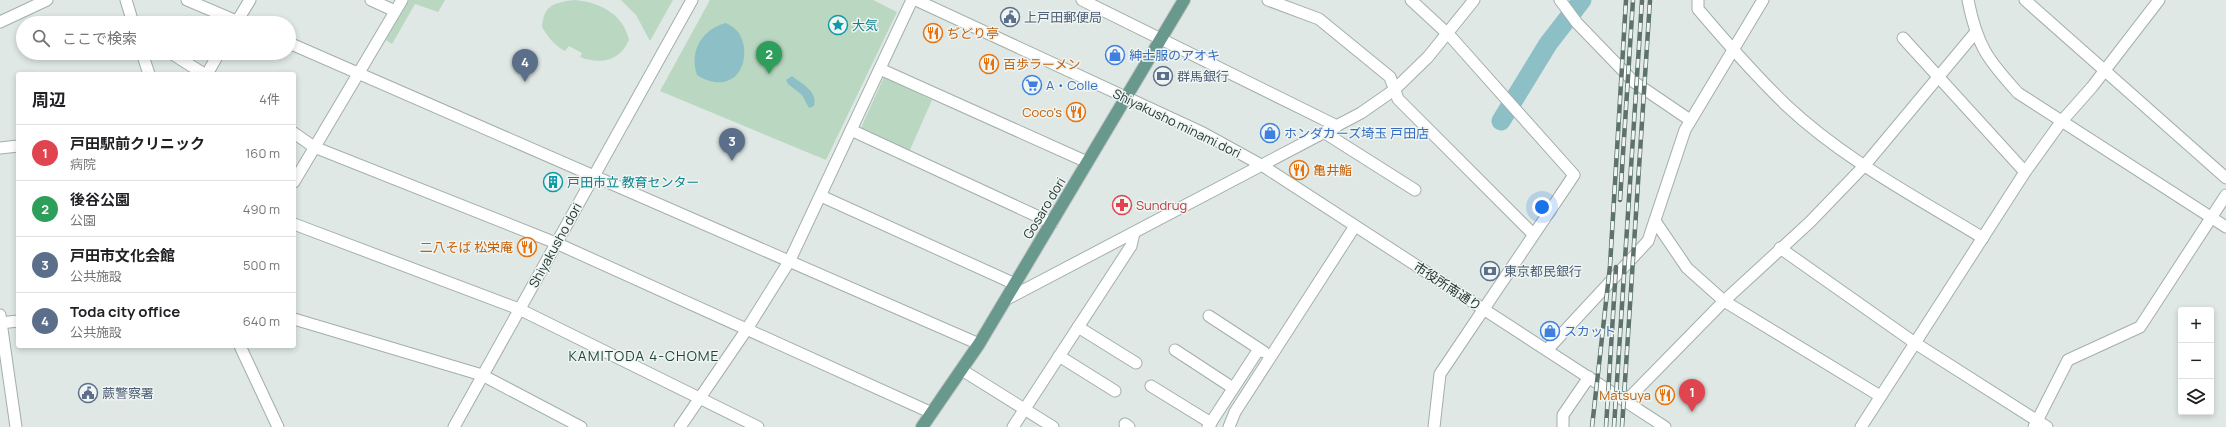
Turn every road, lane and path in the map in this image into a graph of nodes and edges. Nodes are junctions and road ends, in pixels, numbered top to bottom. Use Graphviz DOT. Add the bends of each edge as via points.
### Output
graph roads {
  1 [pos="46,0"];
  2 [pos="126,0"];
  3 [pos="187,0"];
  4 [pos="250,0"];
  5 [pos="371,0"];
  6 [pos="402,0"];
  7 [pos="692,0"];
  8 [pos="912,0"];
  9 [pos="916,0"];
  10 [pos="1082,0"];
  11 [pos="1184,0"];
  12 [pos="1268,0"];
  13 [pos="1412,0"];
  14 [pos="1474,0"];
  15 [pos="1698,0"];
  16 [pos="1763,0"];
  17 [pos="1968,0"];
  18 [pos="2025,0"];
  19 [pos="2159,0"];
  20 [pos="1562,3"];
  21 [pos="395,11"];
  22 [pos="131,16"];
  23 [pos="224,16"];
  24 [pos="241,16"];
  25 [pos="0,22"];
  26 [pos="1975,34"];
  27 [pos="1447,35"];
  28 [pos="1903,38"];
  29 [pos="1161,39"];
  30 [pos="296,46"];
  31 [pos="1733,50"];
  32 [pos="144,60"];
  33 [pos="182,60"];
  34 [pos="215,60"];
  35 [pos="880,69"];
  36 [pos="148,72"];
  37 [pos="201,72"];
  38 [pos="208,72"];
  39 [pos="358,72"];
  40 [pos="2104,72"];
  41 [pos="1938,76"];
  42 [pos="1394,90"];
  43 [pos="1126,98"];
  44 [pos="1690,120"];
  45 [pos="2060,122"];
  46 [pos="1337,126"];
  47 [pos="851,130"];
  48 [pos="1325,133"];
  49 [pos="296,134"];
  50 [pos="16,146"];
  51 [pos="314,147"];
  52 [pos="0,148"];
  53 [pos="1088,162"];
  54 [pos="1263,166"];
  55 [pos="1864,166"];
  56 [pos="2025,172"];
  57 [pos="594,176"];
  58 [pos="296,178"];
  59 [pos="2226,178"];
  60 [pos="1415,190"];
  61 [pos="2226,195"];
  62 [pos="821,196"];
  63 [pos="2210,217"];
  64 [pos="1655,221"];
  65 [pos="1052,223"];
  66 [pos="296,225"];
  67 [pos="1355,226"];
  68 [pos="2226,227"];
  69 [pos="1134,233"];
  70 [pos="1533,234"];
  71 [pos="1983,238"];
  72 [pos="556,243"];
  73 [pos="1780,248"];
  74 [pos="790,260"];
  75 [pos="1016,284"];
  76 [pos="1007,299"];
  77 [pos="1724,301"];
  78 [pos="520,309"];
  79 [pos="1482,309"];
  80 [pos="1209,316"];
  81 [pos="296,319"];
  82 [pos="0,320"];
  83 [pos="16,321"];
  84 [pos="1078,327"];
  85 [pos="747,329"];
  86 [pos="1915,343"];
  87 [pos="980,344"];
  88 [pos="241,348"];
  89 [pos="1259,349"];
  90 [pos="1175,350"];
  91 [pos="1547,350"];
  92 [pos="1059,356"];
  93 [pos="1271,357"];
  94 [pos="1136,364"];
  95 [pos="962,370"];
  96 [pos="482,375"];
  97 [pos="1589,376"];
  98 [pos="1151,386"];
  99 [pos="1233,388"];
  100 [pos="1115,391"];
  101 [pos="1880,396"];
  102 [pos="700,398"];
  103 [pos="1626,402"];
  104 [pos="1024,409"];
  105 [pos="932,413"];
  106 [pos="2036,424"];
  107 [pos="1209,425"];
  108 [pos="16,427"];
  109 [pos="278,427"];
  110 [pos="454,427"];
  111 [pos="581,427"];
  112 [pos="680,427"];
  113 [pos="758,427"];
  114 [pos="922,427"];
  115 [pos="1013,427"];
  116 [pos="1053,427"];
  117 [pos="1229,427"];
  118 [pos="1434,427"];
  119 [pos="1562,427"];
  120 [pos="1665,427"];
  121 [pos="1861,427"];
  122 [pos="2047,427"];
  1 -- 25 [label="street"];
  2 -- 22 [label="street"];
  3 -- 23 [label="street"];
  4 -- 24 [label="street"];
  5 -- 21 [label="street"];
  6 -- 21 [label="street"];
  7 -- 57 [label="street, Shiyakusho dori"];
  8 -- 35 [label="street"];
  9 -- 43 [label="street, Shiyakusho minami dori"];
  10 -- 29 [label="street"];
  11 -- 29 [label="main road, Gosaro dori"];
  12 -- 42 [label="street" via="1319,19 1390,78"];
  13 -- 27 [label="street"];
  14 -- 27 [label="street"];
  15 -- 31 [label="street" via="1698,8"];
  16 -- 31 [label="street"];
  17 -- 26 [label="street"];
  18 -- 40 [label="street"];
  19 -- 40 [label="street"];
  20 -- 44 [label="street" via="1577,24 1634,82"];
  21 -- 39 [label="street"];
  26 -- 41 [label="street"];
  26 -- 45 [label="street" via="1991,64 2018,94"];
  27 -- 42 [label="street"];
  27 -- 70 [label="street" via="1574,175"];
  28 -- 41 [label="street"];
  29 -- 43 [label="main road, Gosaro dori"];
  29 -- 46 [label="street"];
  30 -- 39 [label="street"];
  31 -- 44 [label="street"];
  31 -- 55 [label="street" via="1787,106"];
  32 -- 36 [label="street"];
  33 -- 37 [label="street"];
  34 -- 38 [label="street"];
  35 -- 47 [label="street"];
  35 -- 53 [label="street"];
  39 -- 51 [label="street"];
  39 -- 57 [label="street"];
  40 -- 45 [label="street"];
  40 -- 59 [label="street"];
  41 -- 55 [label="street"];
  41 -- 56 [label="street"];
  42 -- 46 [label="street" via="1361,114"];
  42 -- 70 [label="street" via="1398,99"];
  43 -- 53 [label="main road, Gosaro dori"];
  43 -- 54 [label="street, Shiyakusho minami dori" via="1203,133"];
  44 -- 64 [label="street"];
  45 -- 56 [label="street"];
  45 -- 63 [label="street"];
  46 -- 48 [label="street"];
  47 -- 62 [label="street"];
  47 -- 65 [label="street"];
  48 -- 54 [label="street"];
  48 -- 60 [label="street"];
  49 -- 51 [label="street"];
  50 -- 52 [label="street"];
  51 -- 58 [label="street"];
  51 -- 72 [label="street"];
  53 -- 65 [label="main road, Gosaro dori"];
  54 -- 67 [label="street, 市役所南通り"];
  54 -- 69 [label="street"];
  55 -- 71 [label="street"];
  55 -- 73 [label="street" via="1810,222"];
  56 -- 71 [label="street"];
  57 -- 72 [label="street, Shiyakusho dori"];
  57 -- 74 [label="street"];
  61 -- 63 [label="street"];
  62 -- 74 [label="street"];
  62 -- 75 [label="street"];
  63 -- 68 [label="street"];
  63 -- 106 [label="street" via="2140,327 2068,360"];
  64 -- 77 [label="street" via="1687,268"];
  64 -- 91 [label="street" via="1648,240"];
  65 -- 75 [label="main road, Gosaro dori"];
  66 -- 78 [label="street"];
  67 -- 79 [label="street, 市役所南通り"];
  67 -- 93 [label="street"];
  69 -- 76 [label="street"];
  69 -- 84 [label="street" via="1131,246"];
  70 -- 79 [label="street"];
  71 -- 86 [label="street"];
  72 -- 78 [label="street, Shiyakusho dori"];
  72 -- 85 [label="street"];
  73 -- 77 [label="street"];
  73 -- 86 [label="street"];
  74 -- 85 [label="street"];
  74 -- 87 [label="street"];
  75 -- 76 [label="main road, Gosaro dori"];
  76 -- 87 [label="main road, Gosaro dori"];
  77 -- 101 [label="street"];
  77 -- 103 [label="street"];
  78 -- 96 [label="street, Shiyakusho dori"];
  78 -- 102 [label="street"];
  79 -- 91 [label="street, 市役所南通り"];
  79 -- 118 [label="street" via="1440,374"];
  80 -- 89 [label="street"];
  81 -- 96 [label="street"];
  82 -- 83 [label="street"];
  82 -- 108 [label="street"];
  84 -- 92 [label="street"];
  84 -- 94 [label="street"];
  85 -- 102 [label="street"];
  85 -- 105 [label="street"];
  86 -- 101 [label="street"];
  86 -- 106 [label="street"];
  87 -- 95 [label="main road, Gosaro dori"];
  88 -- 109 [label="street"];
  89 -- 93 [label="street"];
  89 -- 99 [label="street"];
  90 -- 99 [label="street"];
  91 -- 97 [label="street, 市役所南通り"];
  92 -- 100 [label="street"];
  92 -- 104 [label="street"];
  93 -- 117 [label="street" via="1235,412"];
  95 -- 104 [label="street"];
  95 -- 105 [label="main road, Gosaro dori"];
  96 -- 110 [label="street, Shiyakusho dori"];
  96 -- 111 [label="street"];
  97 -- 103 [label="street, 市役所南通り"];
  97 -- 119 [label="street" via="1563,414"];
  98 -- 107 [label="street"];
  99 -- 107 [label="street"];
  101 -- 121 [label="street"];
  102 -- 112 [label="street"];
  102 -- 113 [label="street"];
  103 -- 120 [label="street, 市役所南通り"];
  104 -- 115 [label="street"];
  104 -- 116 [label="street"];
  105 -- 114 [label="main road, Gosaro dori"];
  106 -- 122 [label="street"];
}
